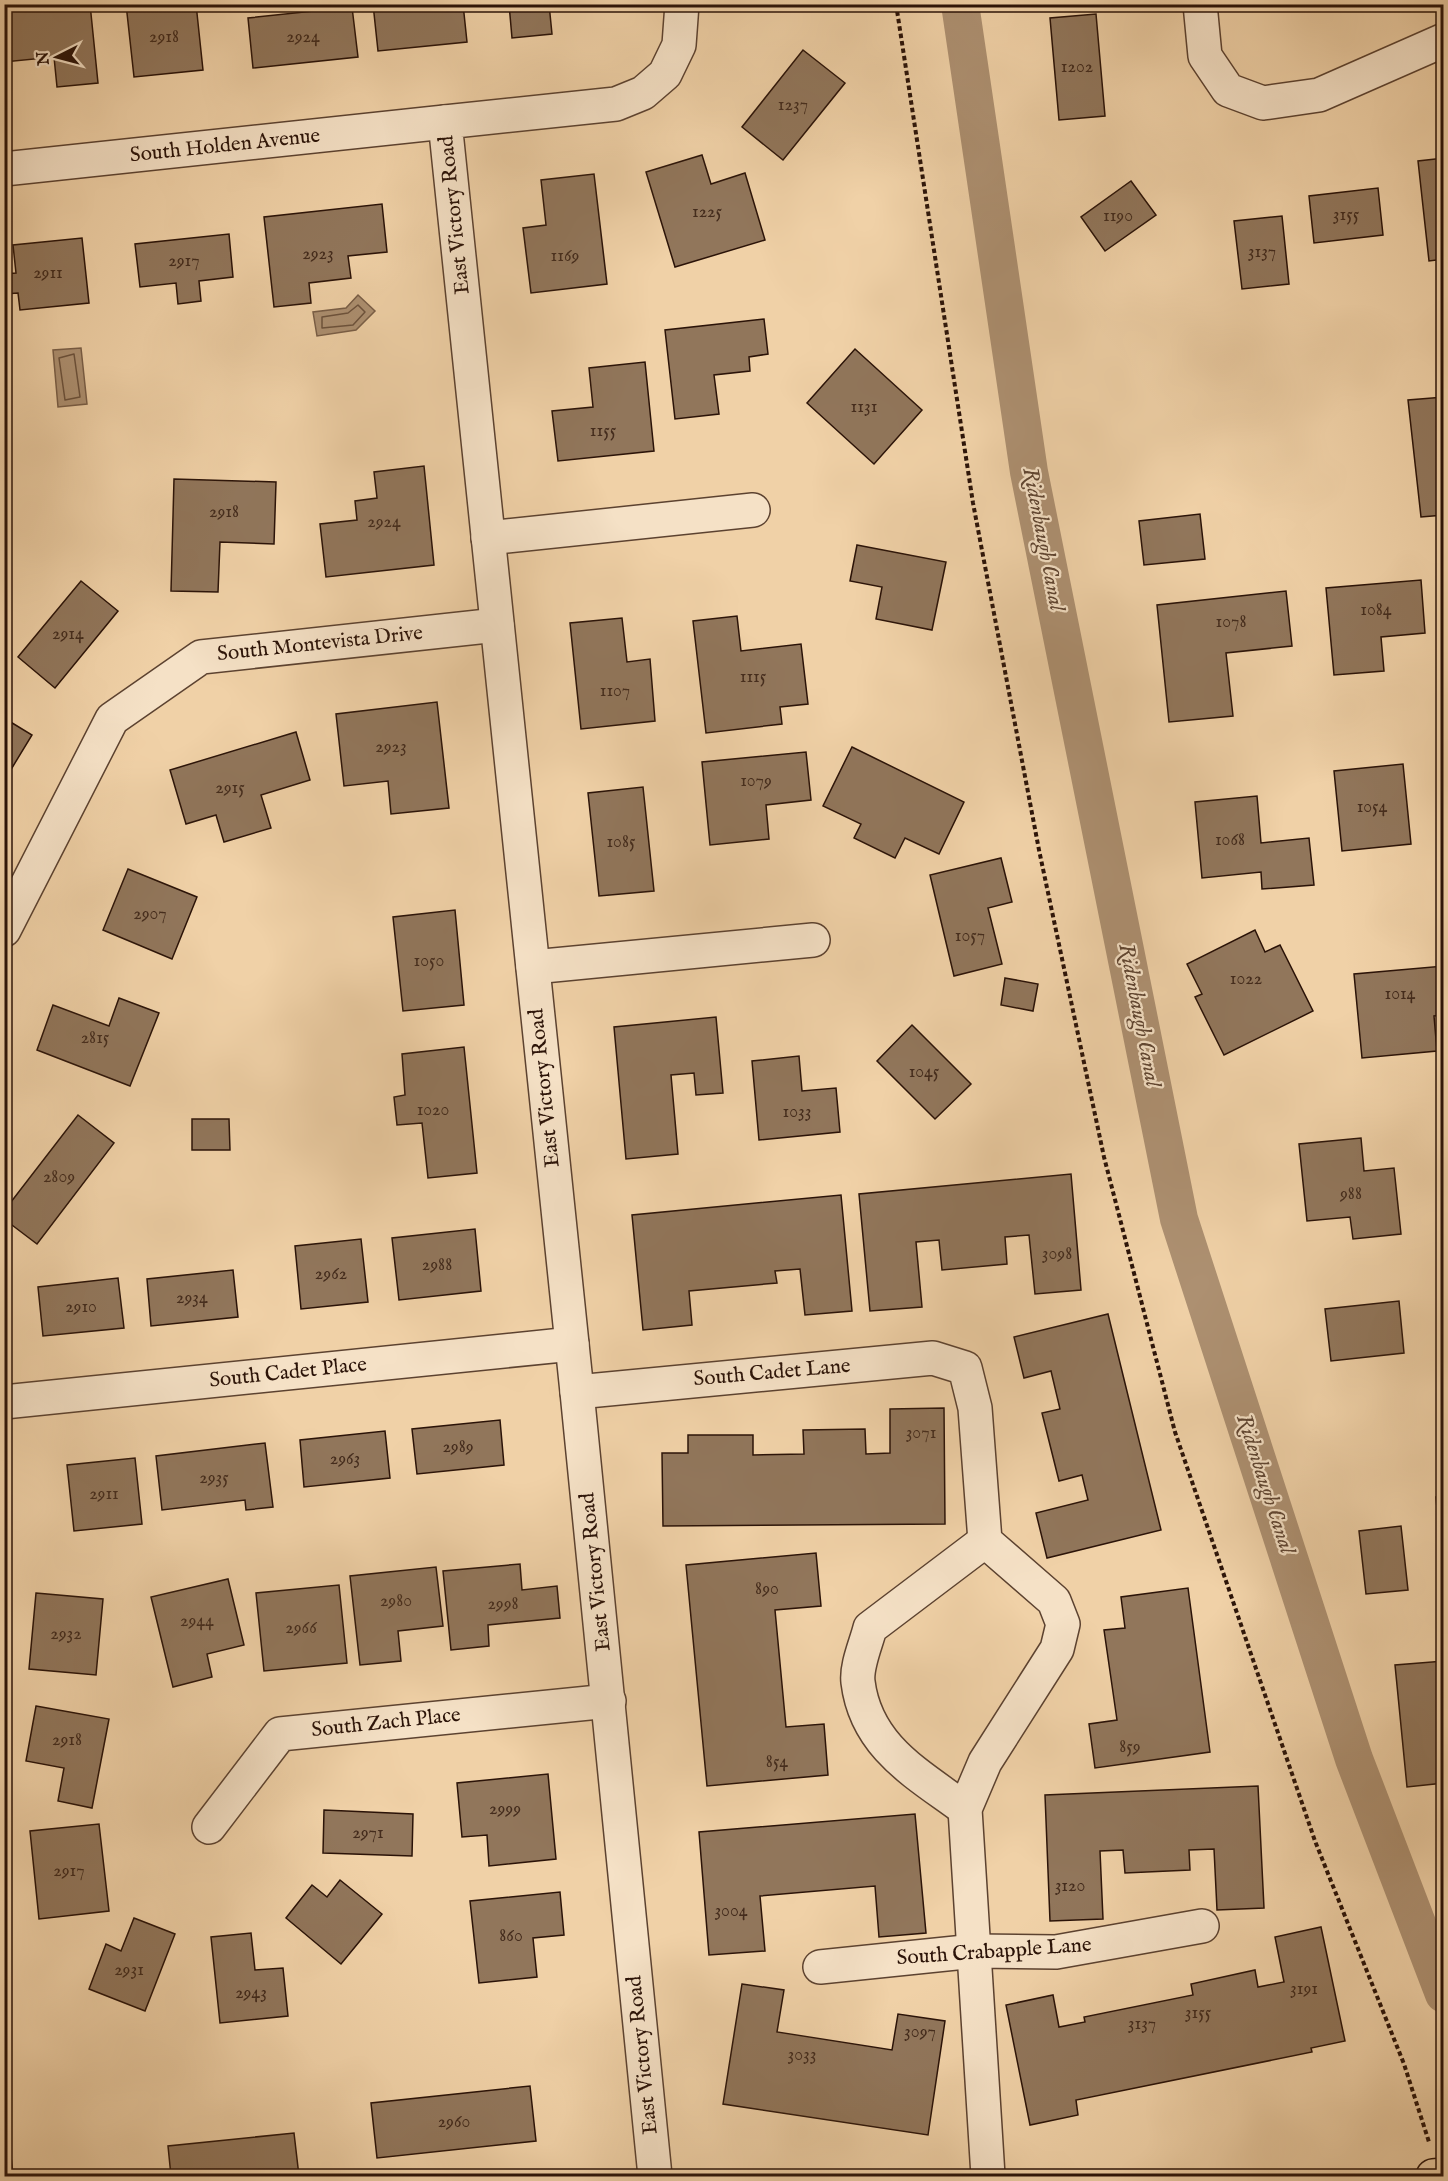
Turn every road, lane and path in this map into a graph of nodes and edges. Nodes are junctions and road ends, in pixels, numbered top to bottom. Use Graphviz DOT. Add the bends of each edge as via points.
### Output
graph roads {
  1 [pos="682,4"];
  2 [pos="896,4"];
  3 [pos="1200,4"];
  4 [pos="1443,40"];
  5 [pos="445,122"];
  6 [pos="4,169"];
  7 [pos="753,510"];
  8 [pos="488,538"];
  9 [pos="497,625"];
  10 [pos="4,930"];
  11 [pos="813,940"];
  12 [pos="533,967"];
  13 [pos="572,1344"];
  14 [pos="577,1392"];
  15 [pos="4,1402"];
  16 [pos="985,1541"];
  17 [pos="609,1701"];
  18 [pos="965,1809"];
  19 [pos="209,1827"];
  20 [pos="1202,1926"];
  21 [pos="975,1951"];
  22 [pos="820,1967"];
  23 [pos="655,2176"];
  24 [pos="988,2176"];
  25 [pos="1433,2176"];
  26 [pos="1442,2176"];
  1 -- 5 [label="street, East Victory Road" via="679,45 665,74 643,93 616,104"];
  2 -- 26 [label="path" via="973,503 1039,850 1104,1158 1175,1432 1315,1841 1404,2064"];
  3 -- 4 [label="street" via="1205,56 1228,90 1263,103 1319,95"];
  5 -- 6 [label="street, South Holden Avenue"];
  5 -- 8 [label="street, East Victory Road"];
  7 -- 8 [label="street"];
  8 -- 9 [label="street, East Victory Road"];
  9 -- 10 [label="street, South Montevista Drive" via="201,657 112,719"];
  9 -- 12 [label="street, East Victory Road"];
  11 -- 12 [label="street"];
  12 -- 13 [label="street, East Victory Road"];
  13 -- 14 [label="street, East Victory Road"];
  13 -- 15 [label="street, South Cadet Place"];
  14 -- 16 [label="street, South Cadet Lane" via="933,1358 965,1368 975,1408"];
  14 -- 17 [label="street, East Victory Road"];
  16 -- 18 [label="street" via="1054,1600 1063,1623 1057,1649 985,1762"];
  16 -- 18 [label="street" via="870,1628 858,1681 869,1720 889,1752"];
  17 -- 19 [label="street, South Zach Place" via="280,1734"];
  17 -- 23 [label="street, East Victory Road"];
  18 -- 21 [label="street"];
  20 -- 21 [label="street, South Crabapple Lane" via="1056,1952"];
  21 -- 22 [label="street, South Crabapple Lane"];
  21 -- 24 [label="street"];
  25 -- 26 [label="main road"];
}
